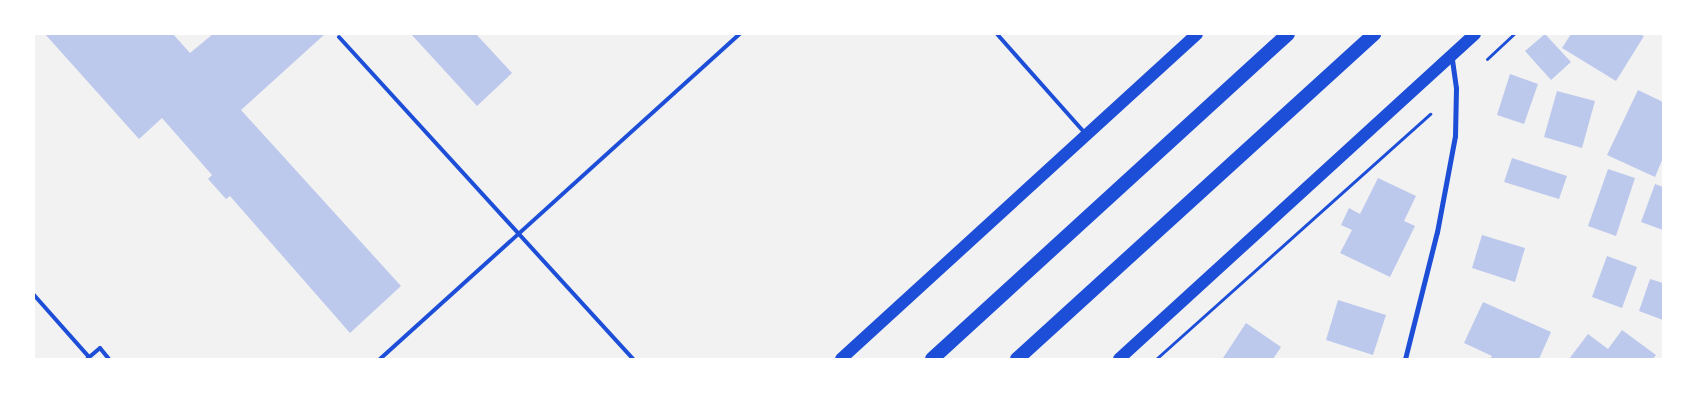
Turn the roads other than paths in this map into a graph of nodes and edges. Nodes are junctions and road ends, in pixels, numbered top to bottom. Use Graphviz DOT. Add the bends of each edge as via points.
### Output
graph roads {
  1 [pos="740,34"];
  2 [pos="997,34"];
  3 [pos="1197,34"];
  4 [pos="1288,34"];
  5 [pos="1374,34"];
  6 [pos="1475,34"];
  7 [pos="339,37"];
  8 [pos="1452,55"];
  9 [pos="1086,135"];
  10 [pos="519,233"];
  11 [pos="34,295"];
  12 [pos="88,358"];
  13 [pos="109,359"];
  14 [pos="380,359"];
  15 [pos="633,359"];
  16 [pos="840,359"];
  17 [pos="932,359"];
  18 [pos="1018,359"];
  19 [pos="1119,359"];
  20 [pos="1406,359"];
  1 -- 10 [label="lane"];
  2 -- 9 [label="lane"];
  3 -- 9 [label="main road"];
  4 -- 17 [label="highway"];
  5 -- 18 [label="highway"];
  6 -- 8 [label="main road"];
  7 -- 10 [label="lane"];
  8 -- 19 [label="main road"];
  8 -- 20 [label="street" via="1456,88 1455,136 1437,232"];
  9 -- 16 [label="main road"];
  10 -- 14 [label="lane"];
  10 -- 15 [label="lane"];
  11 -- 12 [label="lane"];
  12 -- 13 [label="lane" via="100,348"];
}
